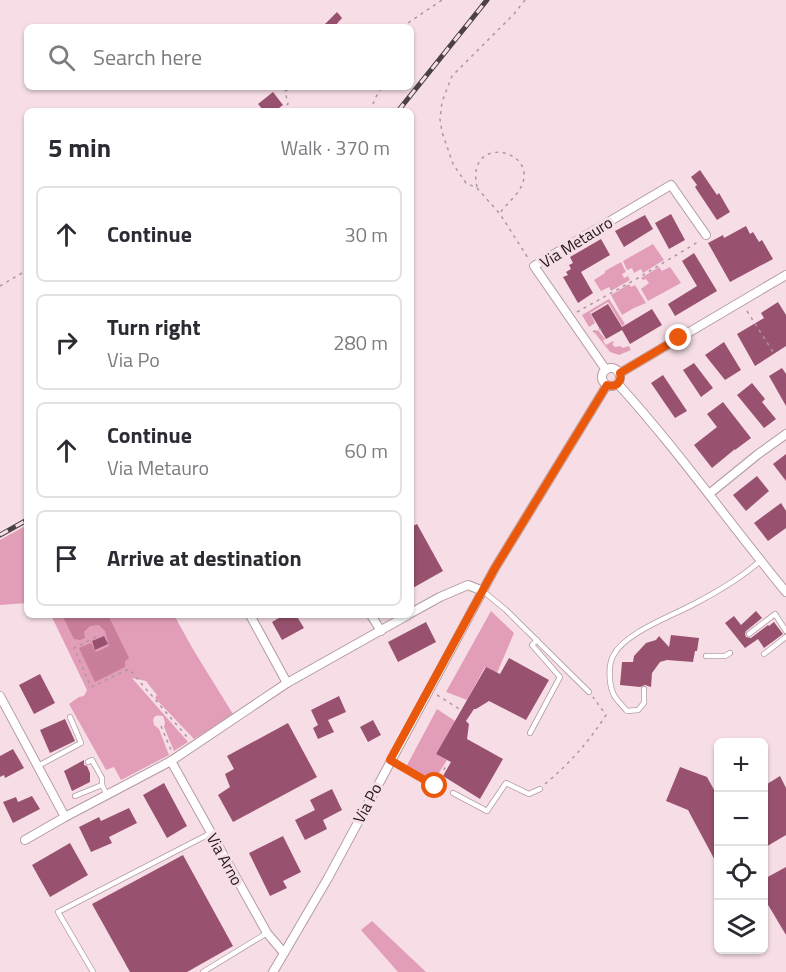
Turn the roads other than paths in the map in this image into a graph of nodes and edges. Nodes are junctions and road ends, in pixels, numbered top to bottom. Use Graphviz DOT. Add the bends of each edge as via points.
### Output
graph roads {
  1 [pos="706,235"];
  2 [pos="786,275"];
  3 [pos="606,370"];
  4 [pos="620,373"];
  5 [pos="618,384"];
  6 [pos="607,385"];
  7 [pos="786,434"];
  8 [pos="709,494"];
  9 [pos="760,561"];
  10 [pos="483,591"];
  11 [pos="786,592"];
  12 [pos="414,612"];
  13 [pos="252,618"];
  14 [pos="374,618"];
  15 [pos="403,618"];
  16 [pos="381,631"];
  17 [pos="786,631"];
  18 [pos="749,634"];
  19 [pos="786,637"];
  20 [pos="537,640"];
  21 [pos="730,653"];
  22 [pos="764,654"];
  23 [pos="706,656"];
  24 [pos="287,683"];
  25 [pos="644,689"];
  26 [pos="589,692"];
  27 [pos="0,696"];
  28 [pos="70,717"];
  29 [pos="531,733"];
  30 [pos="173,760"];
  31 [pos="88,762"];
  32 [pos="38,766"];
  33 [pos="102,785"];
  34 [pos="540,789"];
  35 [pos="453,793"];
  36 [pos="107,795"];
  37 [pos="75,796"];
  38 [pos="65,817"];
  39 [pos="211,833"];
  40 [pos="25,840"];
  41 [pos="267,933"];
  42 [pos="284,953"];
  43 [pos="93,972"];
  44 [pos="203,972"];
  45 [pos="273,972"];
  1 -- 3 [label="street, Via Metauro" via="671,185 534,266"];
  2 -- 4 [label="street"];
  3 -- 4 [label="street"];
  3 -- 6 [label="street" via="602,378"];
  4 -- 5 [label="street"];
  5 -- 6 [label="street"];
  5 -- 8 [label="street"];
  6 -- 10 [label="street, Via Po"];
  7 -- 8 [label="street"];
  8 -- 9 [label="street"];
  9 -- 11 [label="street"];
  9 -- 25 [label="lane" via="621,645 612,657 609,673 613,694 627,711 638,710 644,703"];
  10 -- 12 [label="street" via="468,585"];
  10 -- 20 [label="lane"];
  10 -- 42 [label="street, Via Po"];
  13 -- 24 [label="street"];
  14 -- 16 [label="street"];
  15 -- 16 [label="street"];
  16 -- 24 [label="street"];
  17 -- 18 [label="lane" via="775,614"];
  19 -- 22 [label="lane"];
  20 -- 26 [label="lane"];
  20 -- 29 [label="lane" via="532,645 560,677"];
  21 -- 23 [label="lane"];
  24 -- 30 [label="street"];
  27 -- 32 [label="street"];
  28 -- 32 [label="lane" via="81,743"];
  30 -- 36 [label="street"];
  30 -- 39 [label="street, Via Arno"];
  31 -- 33 [label="lane" via="92,760"];
  32 -- 38 [label="street"];
  33 -- 36 [label="lane"];
  33 -- 37 [label="lane"];
  34 -- 35 [label="lane" via="529,794 506,783 487,811"];
  36 -- 38 [label="street"];
  38 -- 40 [label="street"];
  39 -- 41 [label="street, Via Arno"];
  39 -- 43 [label="lane" via="58,912"];
  41 -- 42 [label="street, Via Arno"];
  41 -- 44 [label="lane"];
  42 -- 45 [label="street, Via Po"];
}
